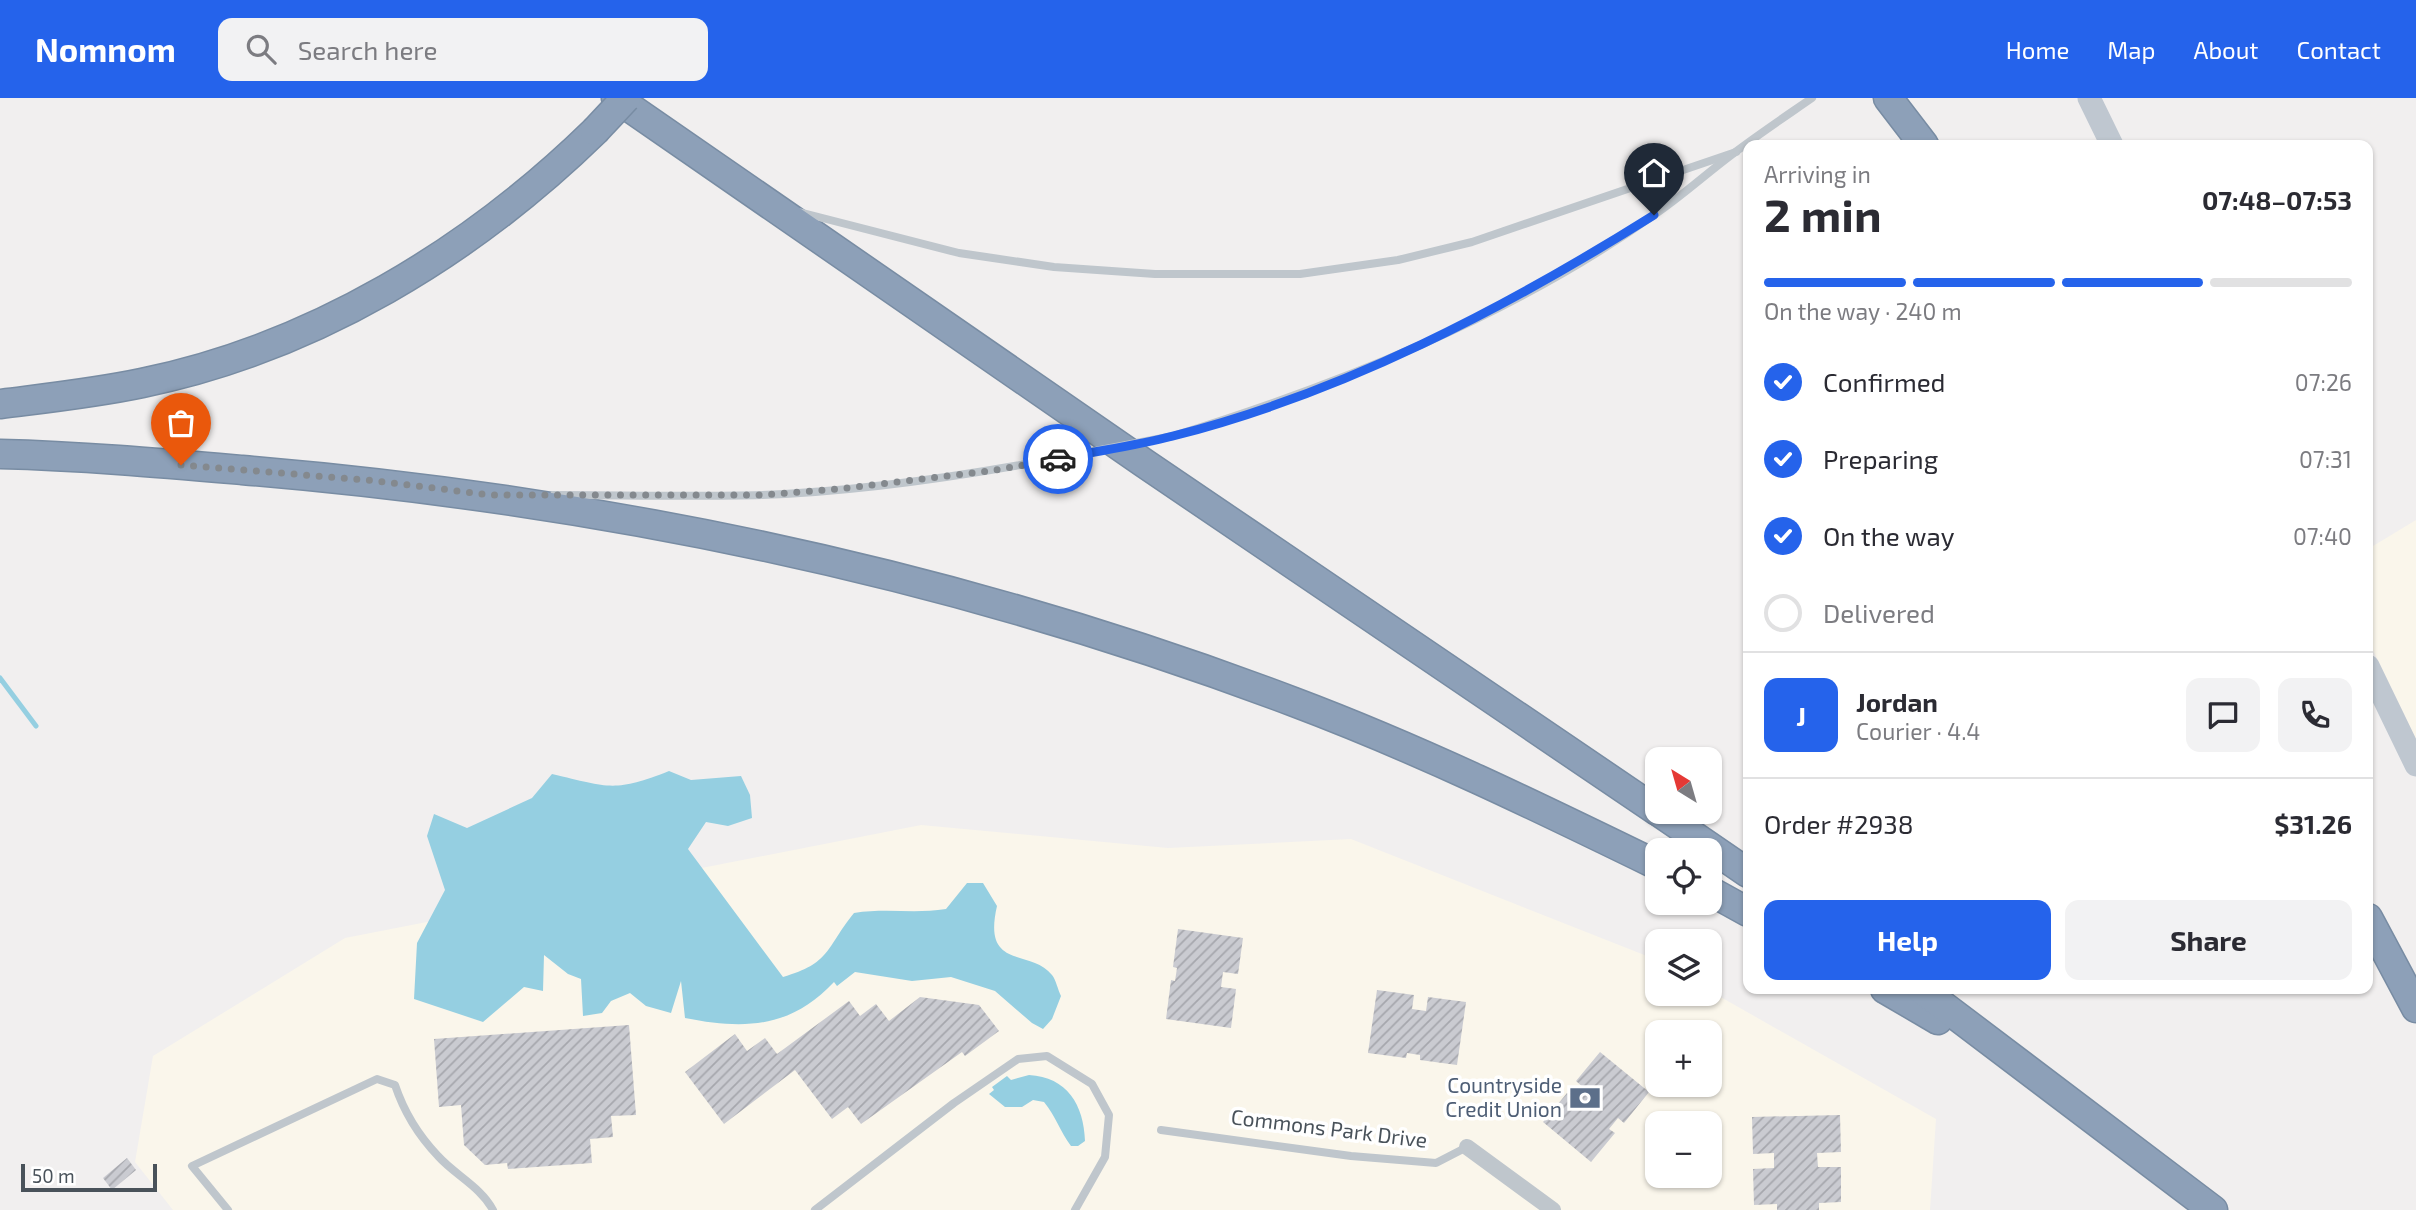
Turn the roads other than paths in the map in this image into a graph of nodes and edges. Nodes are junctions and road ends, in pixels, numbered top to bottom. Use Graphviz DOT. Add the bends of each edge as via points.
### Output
graph roads {
  1 [pos="616,98"];
  2 [pos="626,98"];
  3 [pos="1812,98"];
  4 [pos="1888,98"];
  5 [pos="2089,98"];
  6 [pos="1753,140"];
  7 [pos="1920,140"];
  8 [pos="2110,140"];
  9 [pos="1743,147"];
  10 [pos="1736,152"];
  11 [pos="772,205"];
  12 [pos="0,404"];
  13 [pos="0,454"];
  14 [pos="491,495"];
  15 [pos="2373,676"];
  16 [pos="2416,765"];
  17 [pos="1645,802"];
  18 [pos="1677,824"];
  19 [pos="1645,859"];
  20 [pos="1743,870"];
  21 [pos="1722,898"];
  22 [pos="1743,909"];
  23 [pos="2373,927"];
  24 [pos="1893,994"];
  25 [pos="1928,994"];
  26 [pos="2416,1008"];
  27 [pos="2063,1095"];
  28 [pos="1161,1130"];
  29 [pos="1467,1147"];
  30 [pos="228,1210"];
  31 [pos="493,1210"];
  32 [pos="815,1210"];
  33 [pos="1074,1210"];
  34 [pos="1553,1210"];
  35 [pos="2213,1210"];
  1 -- 11 [label="highway"];
  2 -- 12 [label="highway, bridge" via="516,202 378,294 315,325 218,362 143,383"];
  3 -- 6 [label="lane"];
  4 -- 7 [label="highway"];
  5 -- 8 [label="street"];
  9 -- 10 [label="lane"];
  10 -- 11 [label="lane" via="1472,242 1398,260 1300,274 1155,274 1054,267 959,253"];
  10 -- 14 [label="lane, bridge" via="1654,215 1593,254 1435,340 1354,375 1173,436 996,470 839,489 762,495"];
  11 -- 17 [label="highway"];
  13 -- 14 [label="highway" via="339,478"];
  14 -- 19 [label="highway" via="803,553 1022,610 1295,702 1472,775"];
  15 -- 16 [label="street"];
  18 -- 20 [label="highway"];
  21 -- 22 [label="highway"];
  23 -- 26 [label="highway"];
  24 -- 27 [label="highway"];
  25 -- 27 [label="highway"];
  27 -- 35 [label="highway"];
  28 -- 29 [label="lane, Commons Park Drive" via="1436,1163"];
  29 -- 34 [label="street, Commons Park Drive"];
  30 -- 31 [label="lane" via="192,1166 377,1079 395,1085 410,1120 438,1156 488,1200"];
  32 -- 33 [label="lane" via="1018,1059 1047,1056 1092,1084 1109,1115 1105,1157"];
}
